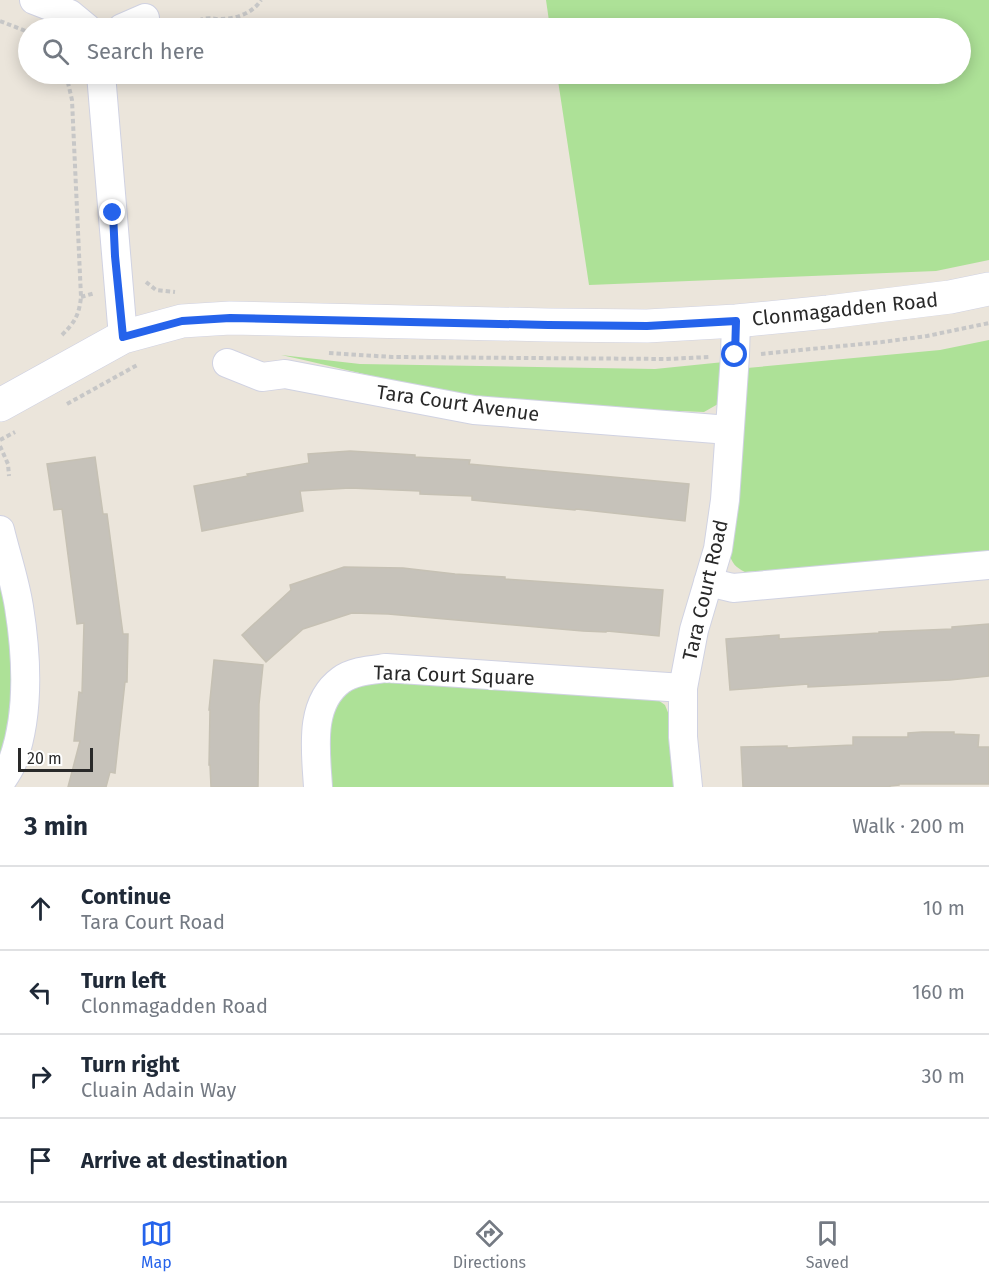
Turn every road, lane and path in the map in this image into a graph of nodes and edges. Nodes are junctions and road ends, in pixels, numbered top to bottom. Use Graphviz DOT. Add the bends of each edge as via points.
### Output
graph roads {
  1 [pos="34,0"];
  2 [pos="261,0"];
  3 [pos="75,18"];
  4 [pos="229,18"];
  5 [pos="0,21"];
  6 [pos="18,28"];
  7 [pos="68,84"];
  8 [pos="102,84"];
  9 [pos="142,278"];
  10 [pos="989,289"];
  11 [pos="179,292"];
  12 [pos="736,321"];
  13 [pos="989,323"];
  14 [pos="62,336"];
  15 [pos="123,337"];
  16 [pos="327,353"];
  17 [pos="735,355"];
  18 [pos="142,363"];
  19 [pos="226,363"];
  20 [pos="59,408"];
  21 [pos="10,417"];
  22 [pos="729,430"];
  23 [pos="0,440"];
  24 [pos="0,446"];
  25 [pos="9,477"];
  26 [pos="0,530"];
  27 [pos="989,565"];
  28 [pos="708,582"];
  29 [pos="683,688"];
  30 [pos="0,783"];
  31 [pos="318,787"];
  32 [pos="688,787"];
  1 -- 3 [label="street"];
  2 -- 4 [label="path" via="246,13"];
  5 -- 6 [label="path"];
  7 -- 14 [label="path" via="81,297 78,315"];
  8 -- 15 [label="street"];
  9 -- 11 [label="path" via="156,290"];
  10 -- 12 [label="street, Clonmagadden Road"];
  12 -- 15 [label="street, Clonmagadden Road" via="647,326 230,318 182,321"];
  12 -- 17 [label="street, Tara Court Road"];
  13 -- 17 [label="path" via="882,342"];
  15 -- 21 [label="street, Clonmagadden Road"];
  16 -- 17 [label="path" via="666,359"];
  17 -- 22 [label="street, Tara Court Road"];
  18 -- 20 [label="path"];
  19 -- 22 [label="street, Tara Court Avenue" via="262,377 285,374 474,410"];
  21 -- 23 [label="path"];
  22 -- 28 [label="street, Tara Court Road" via="725,500 718,549"];
  24 -- 25 [label="path"];
  26 -- 30 [label="street" via="19,606 25,666 20,736 11,765"];
  27 -- 28 [label="street" via="733,588"];
  28 -- 29 [label="street, Tara Court Road"];
  29 -- 31 [label="street, Tara Court Square" via="386,668 361,671 341,680 324,698 317,720"];
  29 -- 32 [label="street, Tara Court Road"];
}
